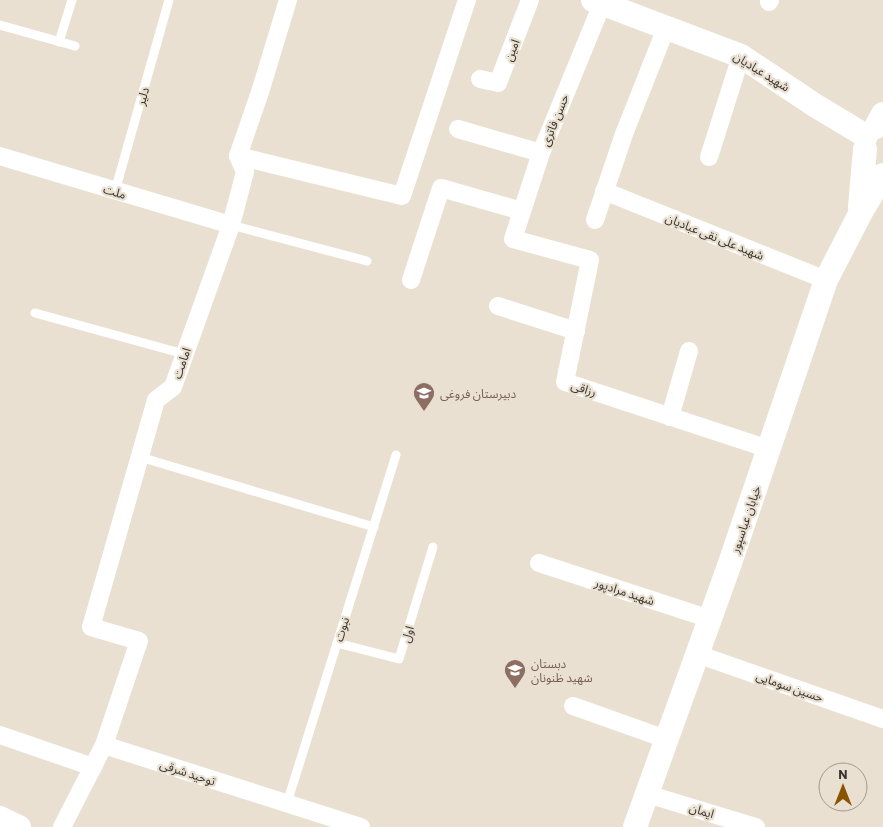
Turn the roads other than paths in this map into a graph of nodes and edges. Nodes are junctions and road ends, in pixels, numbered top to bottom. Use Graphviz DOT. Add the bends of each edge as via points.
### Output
graph roads {
  1 [pos="72,0"];
  2 [pos="169,0"];
  3 [pos="288,0"];
  4 [pos="467,0"];
  5 [pos="530,0"];
  6 [pos="600,1"];
  7 [pos="0,25"];
  8 [pos="666,28"];
  9 [pos="59,42"];
  10 [pos="76,46"];
  11 [pos="741,56"];
  12 [pos="480,79"];
  13 [pos="458,129"];
  14 [pos="875,130"];
  15 [pos="541,153"];
  16 [pos="0,156"];
  17 [pos="238,156"];
  18 [pos="709,158"];
  19 [pos="883,164"];
  20 [pos="883,175"];
  21 [pos="115,191"];
  22 [pos="604,191"];
  23 [pos="522,211"];
  24 [pos="860,214"];
  25 [pos="596,220"];
  26 [pos="231,225"];
  27 [pos="512,239"];
  28 [pos="367,261"];
  29 [pos="411,280"];
  30 [pos="826,280"];
  31 [pos="498,306"];
  32 [pos="35,313"];
  33 [pos="576,331"];
  34 [pos="689,351"];
  35 [pos="184,354"];
  36 [pos="670,417"];
  37 [pos="769,449"];
  38 [pos="396,455"];
  39 [pos="140,457"];
  40 [pos="374,527"];
  41 [pos="433,547"];
  42 [pos="539,563"];
  43 [pos="710,619"];
  44 [pos="337,643"];
  45 [pos="697,654"];
  46 [pos="573,706"];
  47 [pos="883,719"];
  48 [pos="0,735"];
  49 [pos="666,739"];
  50 [pos="104,745"];
  51 [pos="93,767"];
  52 [pos="647,794"];
  53 [pos="287,803"];
  54 [pos="0,818"];
  55 [pos="19,827"];
  56 [pos="62,827"];
  57 [pos="360,827"];
  58 [pos="635,827"];
  59 [pos="756,827"];
  1 -- 9 [label="lane"];
  2 -- 21 [label="lane, دلیر"];
  3 -- 17 [label="street"];
  4 -- 17 [label="street" via="402,196"];
  5 -- 12 [label="street, امین" via="498,83"];
  6 -- 8 [label="main road, شهید عبادیان"];
  6 -- 15 [label="street, حسن فاتری"];
  7 -- 9 [label="lane"];
  8 -- 11 [label="main road, شهید عبادیان"];
  8 -- 22 [label="street"];
  9 -- 10 [label="lane"];
  11 -- 14 [label="main road, شهید عبادیان" via="816,106"];
  11 -- 18 [label="street"];
  13 -- 15 [label="street"];
  14 -- 19 [label="main road" via="872,160"];
  14 -- 24 [label="main road, خیابان عباسپور"];
  15 -- 23 [label="street, حسن فاتری"];
  16 -- 21 [label="street, ملت"];
  17 -- 26 [label="street, امامت" via="245,172"];
  20 -- 24 [label="main road, خیابان عباسپور"];
  21 -- 26 [label="street, ملت"];
  22 -- 25 [label="street"];
  22 -- 30 [label="street, شهید علی نقی عبادیان"];
  23 -- 27 [label="street, حسن فاتری"];
  23 -- 29 [label="street" via="441,188"];
  24 -- 30 [label="main road, خیابان عباسپور"];
  26 -- 28 [label="lane"];
  26 -- 35 [label="street, امامت"];
  27 -- 33 [label="street, رزاقی" via="590,260"];
  30 -- 37 [label="main road, خیابان عباسپور"];
  31 -- 33 [label="street"];
  32 -- 35 [label="lane"];
  33 -- 36 [label="street, رزاقی" via="565,382"];
  34 -- 36 [label="street"];
  35 -- 39 [label="street, امامت" via="173,387 156,400"];
  36 -- 37 [label="street, رزاقی"];
  37 -- 43 [label="main road, خیابان عباسپور"];
  38 -- 40 [label="lane, نبوت"];
  39 -- 40 [label="lane"];
  39 -- 50 [label="street, امامت" via="91,627 139,641"];
  40 -- 44 [label="lane, نبوت"];
  41 -- 44 [label="lane, اول" via="399,659"];
  42 -- 43 [label="street, شهید مرادپور"];
  43 -- 45 [label="main road, خیابان عباسپور"];
  44 -- 53 [label="lane, نبوت"];
  45 -- 47 [label="street, حسین سومایی"];
  45 -- 49 [label="main road, خیابان عباسپور"];
  46 -- 49 [label="street"];
  48 -- 51 [label="street"];
  49 -- 52 [label="main road, خیابان عباسپور"];
  50 -- 51 [label="street"];
  50 -- 53 [label="street, توحید شرقی"];
  51 -- 56 [label="street"];
  52 -- 58 [label="main road, خیابان عباسپور"];
  52 -- 59 [label="street, ایمان"];
  53 -- 57 [label="street, توحید شرقی"];
  54 -- 55 [label="main road"];
}
